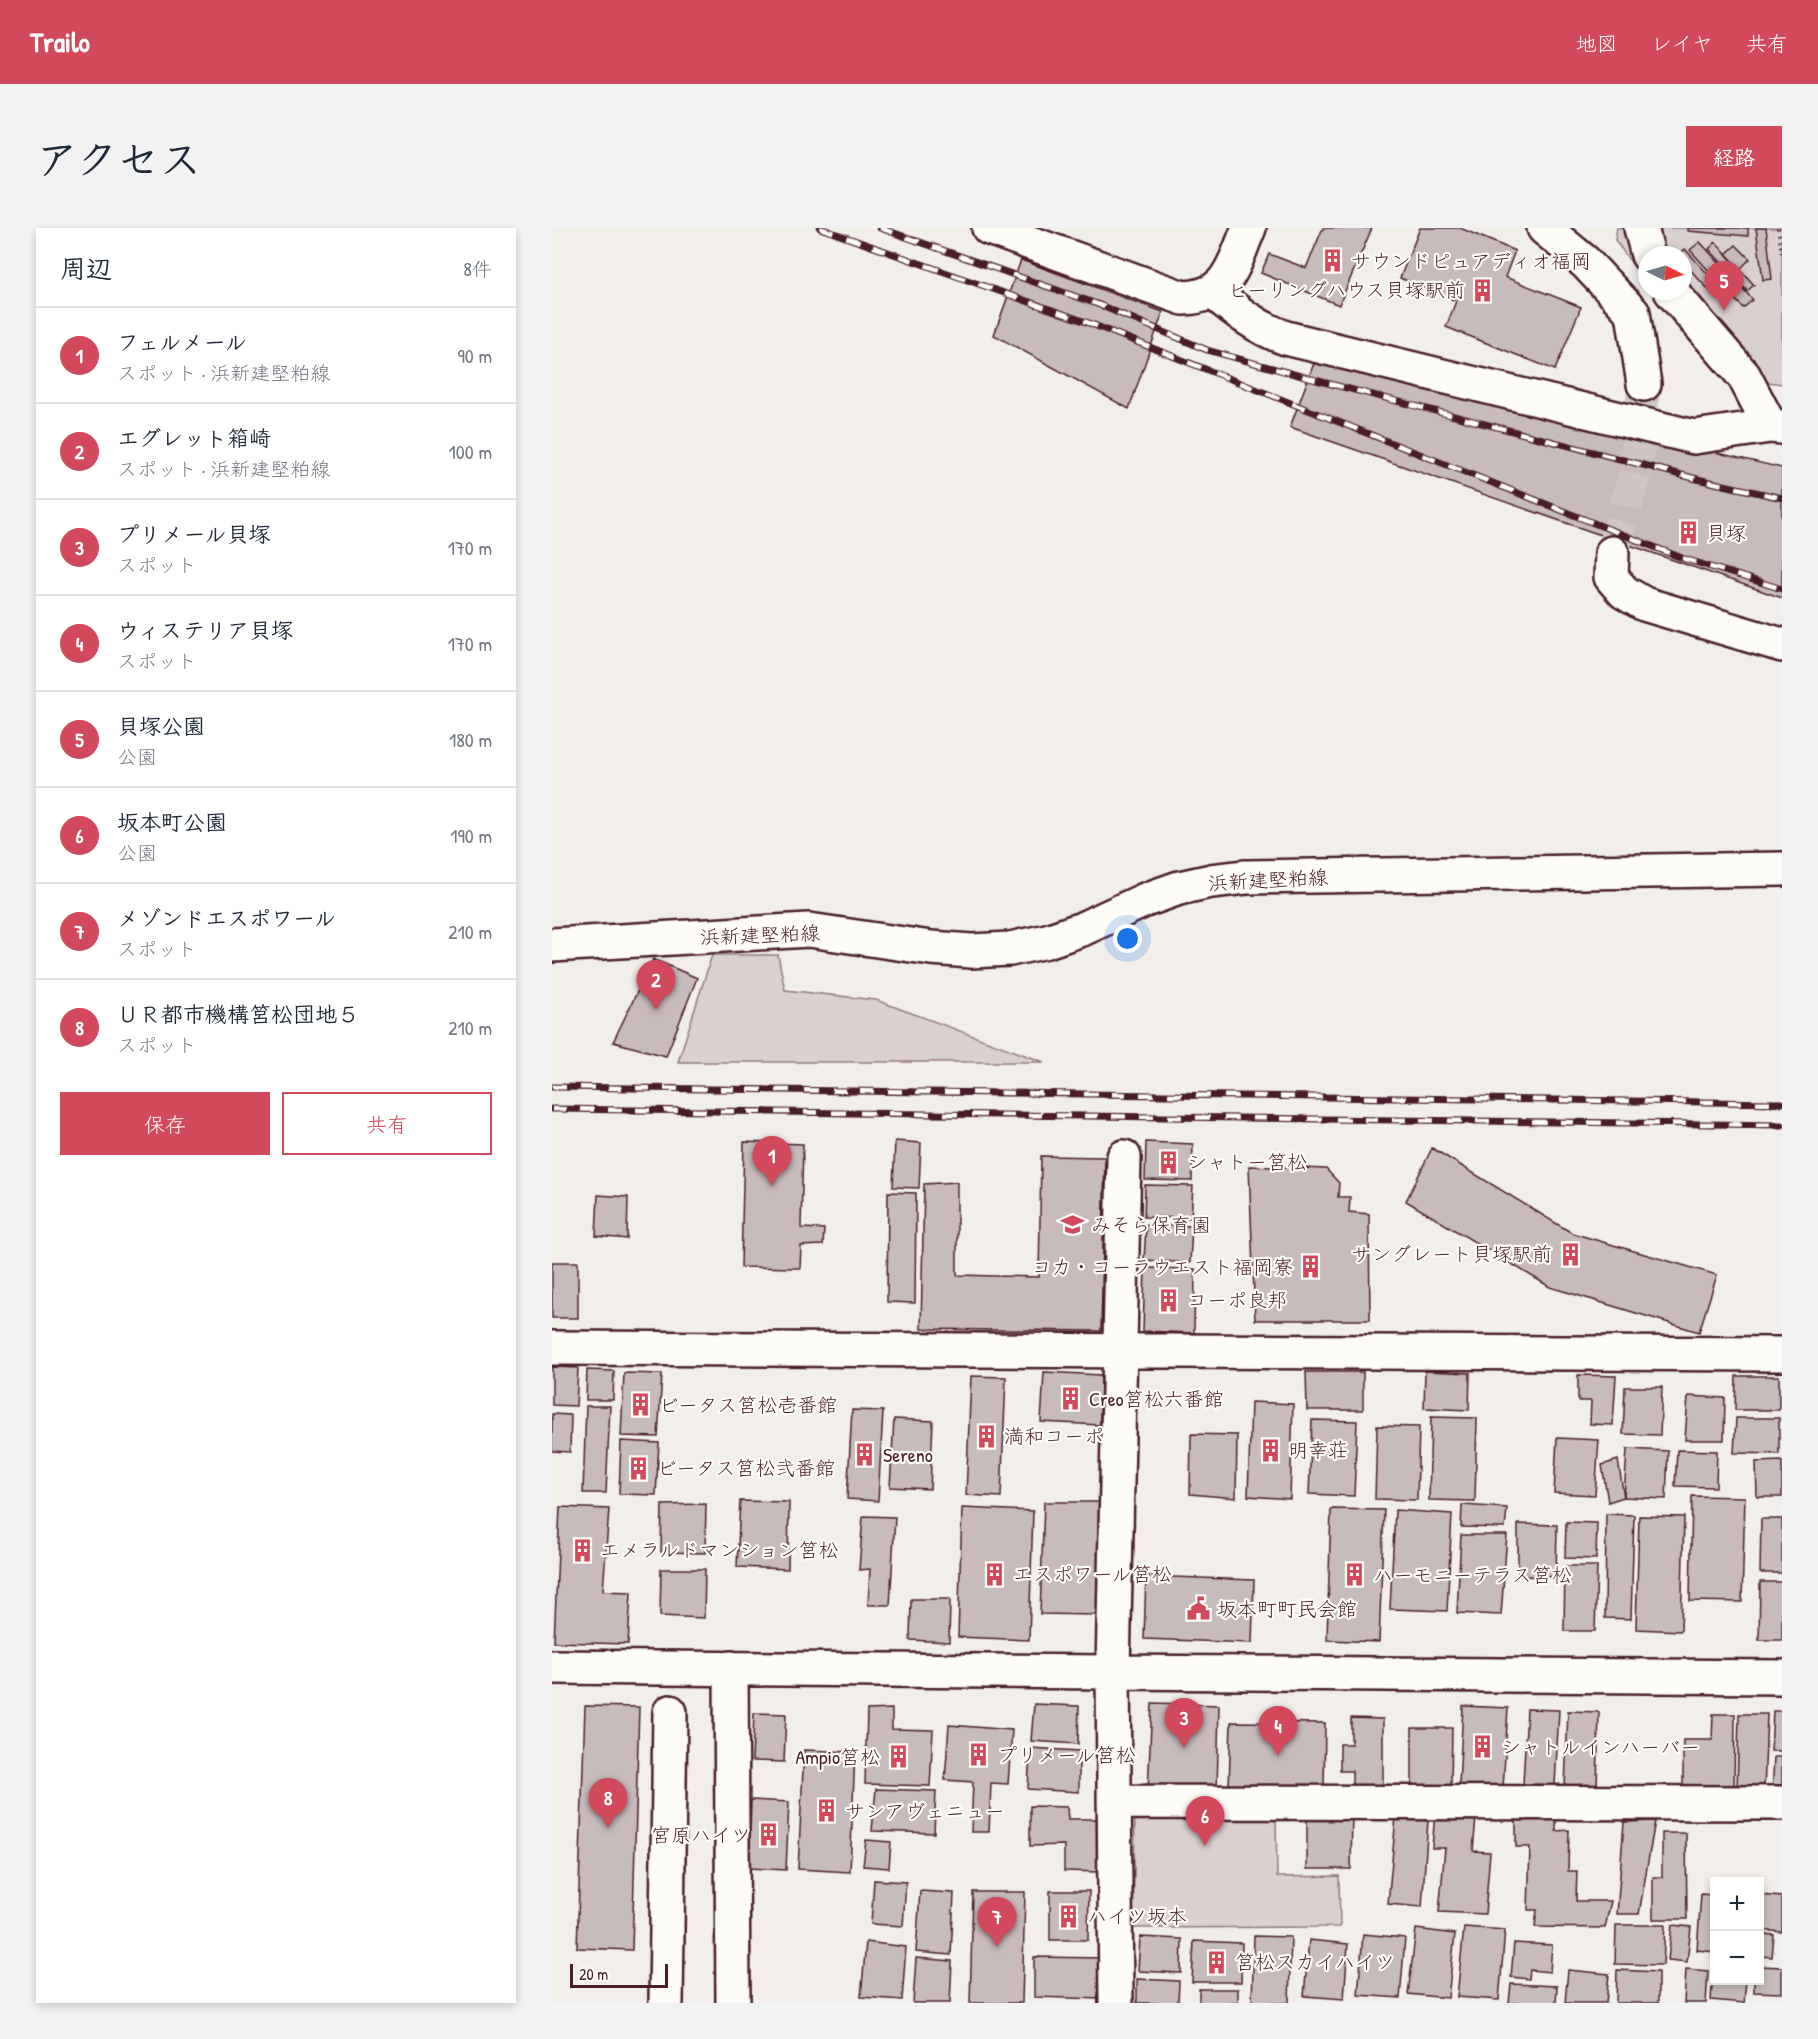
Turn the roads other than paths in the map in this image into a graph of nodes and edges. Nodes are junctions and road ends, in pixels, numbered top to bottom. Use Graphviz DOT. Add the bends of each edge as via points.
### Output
graph roads {
  1 [pos="989,228"];
  2 [pos="1249,228"];
  3 [pos="1544,228"];
  4 [pos="1641,228"];
  5 [pos="1646,246"];
  6 [pos="1213,292"];
  7 [pos="1679,300"];
  8 [pos="1644,384"];
  9 [pos="1776,427"];
  10 [pos="1612,553"];
  11 [pos="1782,645"];
  12 [pos="1782,869"];
  13 [pos="552,945"];
  14 [pos="1124,1157"];
  15 [pos="552,1348"];
  16 [pos="1119,1350"];
  17 [pos="1782,1354"];
  18 [pos="552,1667"];
  19 [pos="731,1668"];
  20 [pos="1113,1671"];
  21 [pos="1782,1677"];
  22 [pos="670,1712"];
  23 [pos="1114,1802"];
  24 [pos="1782,1803"];
  25 [pos="666,2003"];
  26 [pos="733,2003"];
  27 [pos="1116,2003"];
  1 -- 6 [label="street" via="1183,298"];
  2 -- 6 [label="street" via="1228,275"];
  3 -- 8 [label="street" via="1585,262 1633,313"];
  4 -- 5 [label="street"];
  6 -- 9 [label="street" via="1266,332 1694,437"];
  7 -- 9 [label="street" via="1744,376"];
  10 -- 11 [label="street" via="1611,577 1624,592 1644,604"];
  12 -- 13 [label="street, 浜新建堅粕線" via="1234,878 1179,888 1074,932 1011,949 931,948 809,930"];
  14 -- 16 [label="street"];
  15 -- 16 [label="street"];
  16 -- 17 [label="street"];
  16 -- 20 [label="street"];
  18 -- 19 [label="street"];
  19 -- 20 [label="street"];
  19 -- 26 [label="street"];
  20 -- 21 [label="street"];
  20 -- 23 [label="street"];
  22 -- 25 [label="street"];
  23 -- 24 [label="street"];
  23 -- 27 [label="street"];
}
